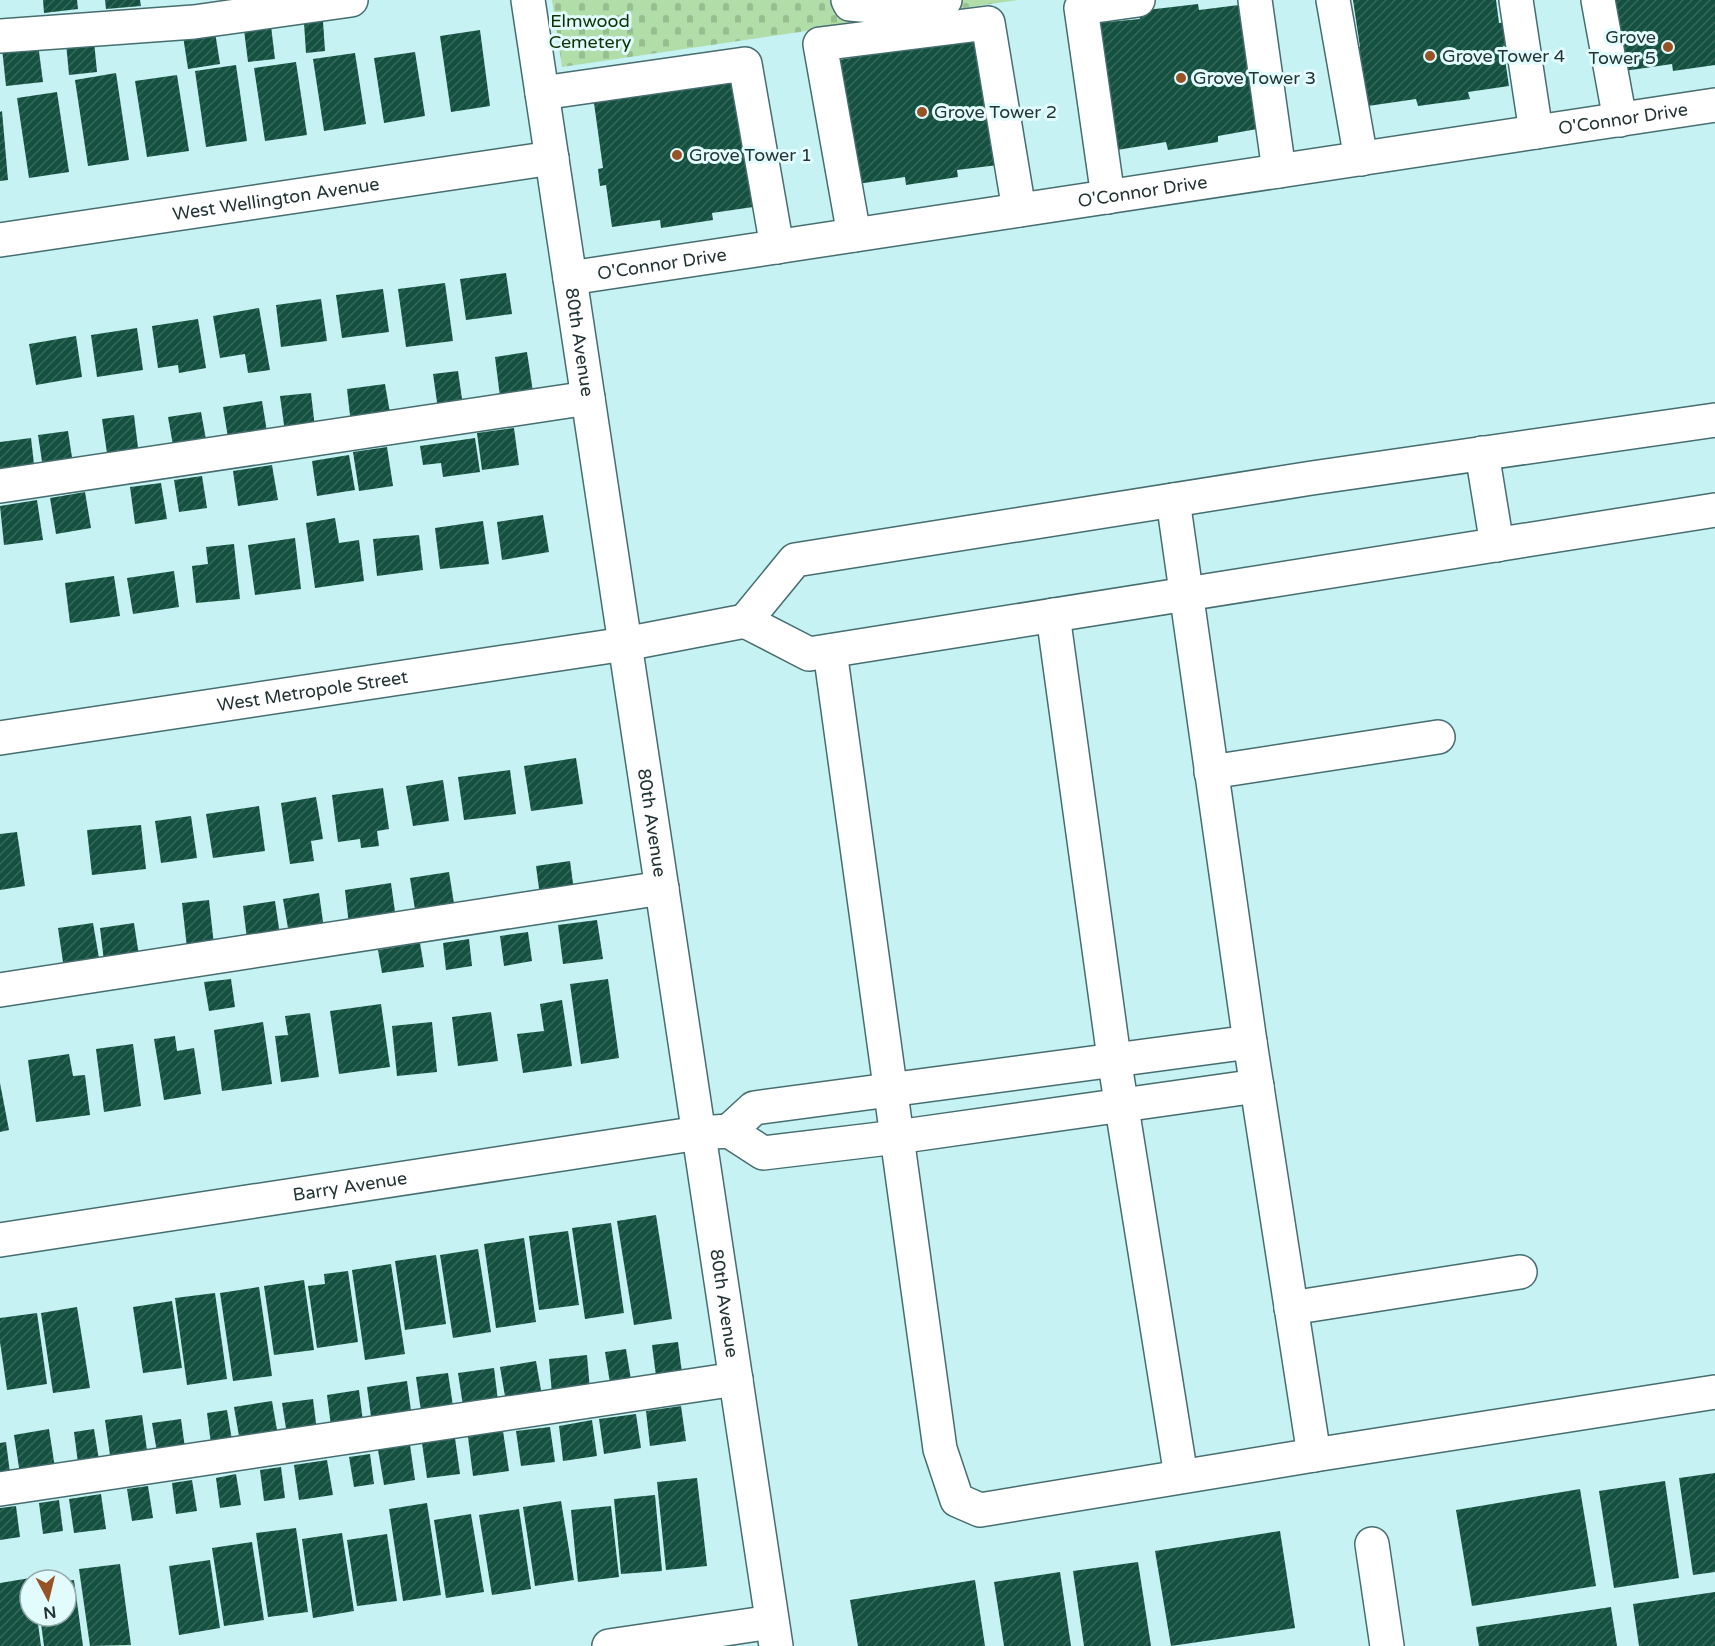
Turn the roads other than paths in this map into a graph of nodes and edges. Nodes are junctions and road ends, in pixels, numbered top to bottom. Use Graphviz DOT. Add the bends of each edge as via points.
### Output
graph roads {
  1 [pos="351,0"];
  2 [pos="528,0"];
  3 [pos="848,0"];
  4 [pos="945,0"];
  5 [pos="1138,0"];
  6 [pos="1255,0"];
  7 [pos="1333,0"];
  8 [pos="1516,0"];
  9 [pos="1598,0"];
  10 [pos="0,36"];
  11 [pos="542,93"];
  12 [pos="1715,105"];
  13 [pos="1620,120"];
  14 [pos="1536,132"];
  15 [pos="552,158"];
  16 [pos="1360,159"];
  17 [pos="1279,171"];
  18 [pos="1108,197"];
  19 [pos="1020,210"];
  20 [pos="854,236"];
  21 [pos="0,240"];
  22 [pos="777,247"];
  23 [pos="570,278"];
  24 [pos="588,398"];
  25 [pos="1715,420"];
  26 [pos="1482,453"];
  27 [pos="0,486"];
  28 [pos="1173,500"];
  29 [pos="1715,510"];
  30 [pos="1497,545"];
  31 [pos="1186,594"];
  32 [pos="1053,615"];
  33 [pos="745,621"];
  34 [pos="625,644"];
  35 [pos="830,651"];
  36 [pos="1438,737"];
  37 [pos="0,738"];
  38 [pos="1211,772"];
  39 [pos="662,888"];
  40 [pos="0,990"];
  41 [pos="1250,1042"];
  42 [pos="1114,1058"];
  43 [pos="1257,1086"];
  44 [pos="892,1089"];
  45 [pos="1121,1104"];
  46 [pos="714,1132"];
  47 [pos="897,1137"];
  48 [pos="0,1240"];
  49 [pos="1520,1272"];
  50 [pos="1292,1308"];
  51 [pos="736,1379"];
  52 [pos="1715,1392"];
  53 [pos="1314,1455"];
  54 [pos="1181,1476"];
  55 [pos="0,1489"];
  56 [pos="1372,1544"];
  57 [pos="774,1634"];
  58 [pos="609,1646"];
  59 [pos="1387,1646"];
  1 -- 10 [label="street" via="194,22"];
  2 -- 11 [label="street, 80th Avenue"];
  3 -- 4 [label="street" via="850,4 884,7"];
  5 -- 18 [label="street" via="1081,8"];
  6 -- 17 [label="street"];
  7 -- 16 [label="street"];
  8 -- 14 [label="street"];
  9 -- 13 [label="street"];
  11 -- 15 [label="street, 80th Avenue"];
  11 -- 22 [label="street" via="745,64"];
  12 -- 13 [label="street, O'Connor Drive"];
  13 -- 14 [label="street, O'Connor Drive"];
  14 -- 16 [label="street, O'Connor Drive"];
  15 -- 21 [label="street, West Wellington Avenue"];
  15 -- 23 [label="street, 80th Avenue"];
  16 -- 17 [label="street, O'Connor Drive"];
  17 -- 18 [label="street, O'Connor Drive"];
  18 -- 19 [label="street, O'Connor Drive"];
  19 -- 20 [label="street, O'Connor Drive"];
  19 -- 20 [label="street" via="987,23 820,44"];
  20 -- 22 [label="street, O'Connor Drive"];
  22 -- 23 [label="street, O'Connor Drive"];
  23 -- 24 [label="street, 80th Avenue"];
  24 -- 27 [label="street"];
  24 -- 34 [label="street, 80th Avenue"];
  25 -- 26 [label="street"];
  26 -- 28 [label="street"];
  26 -- 30 [label="street"];
  28 -- 31 [label="street"];
  28 -- 33 [label="street" via="795,560"];
  29 -- 30 [label="street"];
  30 -- 31 [label="street"];
  31 -- 32 [label="street"];
  31 -- 38 [label="street"];
  32 -- 35 [label="street"];
  32 -- 42 [label="street"];
  33 -- 34 [label="street, West Metropole Street"];
  33 -- 35 [label="street" via="808,654"];
  34 -- 37 [label="street, West Metropole Street"];
  34 -- 39 [label="street, 80th Avenue"];
  35 -- 44 [label="street"];
  36 -- 38 [label="street"];
  38 -- 41 [label="street"];
  39 -- 40 [label="street"];
  39 -- 46 [label="street, 80th Avenue"];
  41 -- 42 [label="street"];
  41 -- 43 [label="street"];
  42 -- 44 [label="street"];
  42 -- 45 [label="street"];
  43 -- 45 [label="street"];
  43 -- 50 [label="street"];
  44 -- 46 [label="street" via="754,1108"];
  44 -- 47 [label="street"];
  45 -- 47 [label="street"];
  45 -- 54 [label="street"];
  46 -- 47 [label="street" via="763,1153"];
  46 -- 48 [label="street, Barry Avenue"];
  46 -- 51 [label="street, 80th Avenue"];
  47 -- 54 [label="street" via="940,1449 957,1500 980,1510"];
  49 -- 50 [label="street"];
  50 -- 53 [label="street"];
  51 -- 55 [label="street"];
  51 -- 57 [label="street, 80th Avenue"];
  52 -- 53 [label="street"];
  53 -- 54 [label="street"];
  56 -- 59 [label="street"];
  57 -- 58 [label="street"];
}
